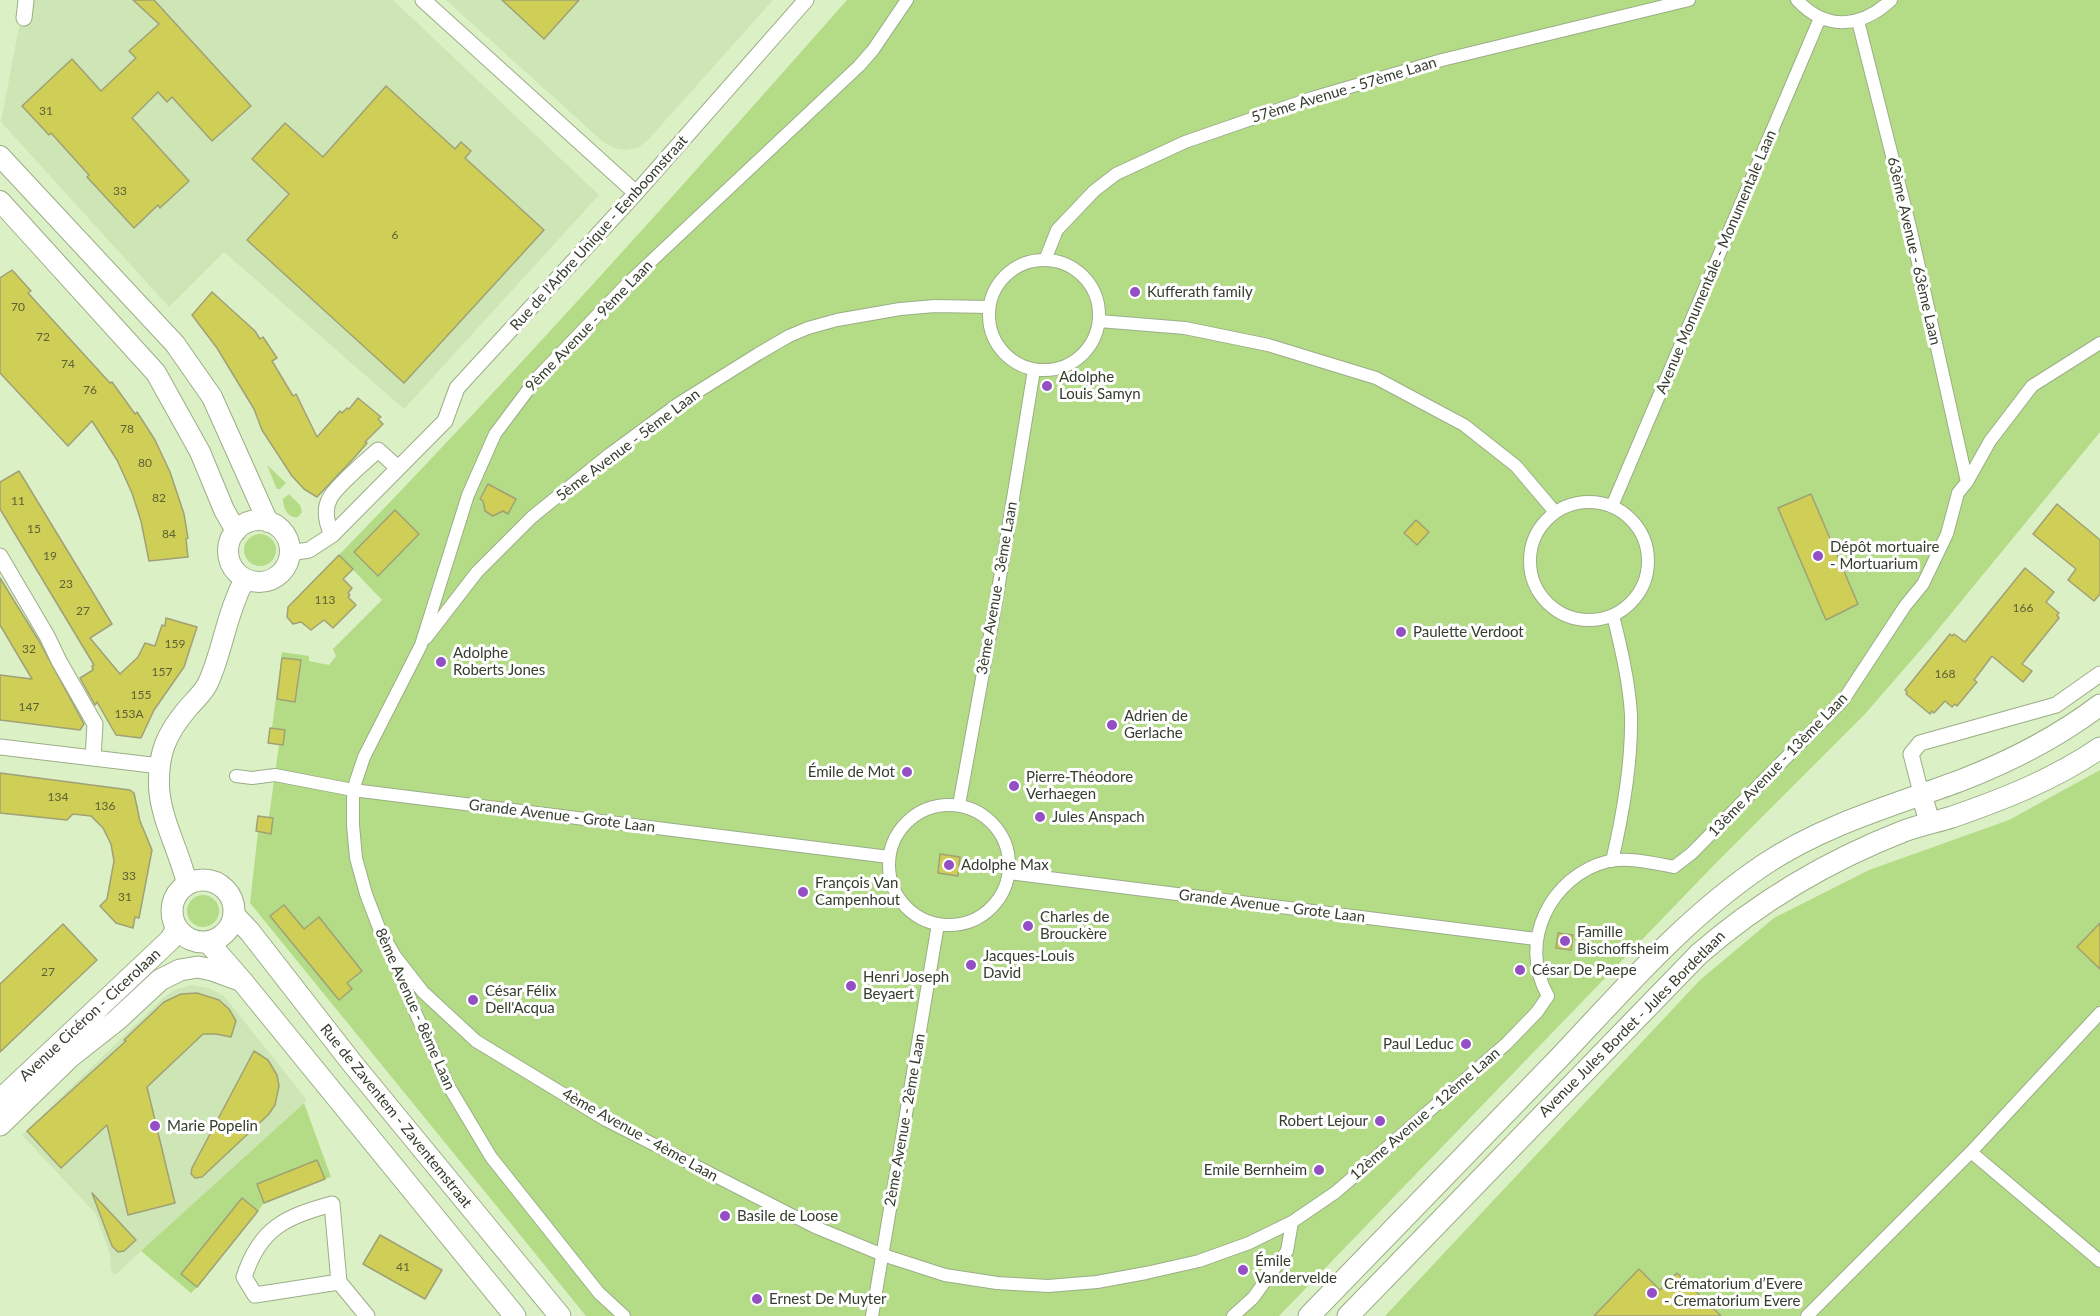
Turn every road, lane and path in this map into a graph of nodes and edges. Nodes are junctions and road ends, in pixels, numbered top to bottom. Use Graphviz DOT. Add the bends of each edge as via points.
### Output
graph roads {
  1 [pos="26,0"];
  2 [pos="423,0"];
  3 [pos="806,0"];
  4 [pos="907,0"];
  5 [pos="1689,0"];
  6 [pos="1797,0"];
  7 [pos="1891,0"];
  8 [pos="24,18"];
  9 [pos="1820,18"];
  10 [pos="1858,21"];
  11 [pos="0,156"];
  12 [pos="636,194"];
  13 [pos="0,201"];
  14 [pos="1046,260"];
  15 [pos="989,307"];
  16 [pos="1099,321"];
  17 [pos="2100,343"];
  18 [pos="1034,370"];
  19 [pos="398,468"];
  20 [pos="1967,482"];
  21 [pos="1612,506"];
  22 [pos="1555,512"];
  23 [pos="268,522"];
  24 [pos="236,531"];
  25 [pos="332,535"];
  26 [pos="290,553"];
  27 [pos="0,555"];
  28 [pos="245,579"];
  29 [pos="1613,615"];
  30 [pos="421,645"];
  31 [pos="2100,674"];
  32 [pos="2100,705"];
  33 [pos="0,747"];
  34 [pos="2100,748"];
  35 [pos="93,758"];
  36 [pos="160,766"];
  37 [pos="236,776"];
  38 [pos="353,790"];
  39 [pos="1921,793"];
  40 [pos="959,805"];
  41 [pos="1930,823"];
  42 [pos="889,857"];
  43 [pos="1612,861"];
  44 [pos="1009,873"];
  45 [pos="187,884"];
  46 [pos="234,915"];
  47 [pos="938,924"];
  48 [pos="193,937"];
  49 [pos="1536,939"];
  50 [pos="395,956"];
  51 [pos="242,981"];
  52 [pos="2100,1013"];
  53 [pos="91,1039"];
  54 [pos="0,1100"];
  55 [pos="0,1125"];
  56 [pos="1971,1152"];
  57 [pos="1292,1222"];
  58 [pos="883,1255"];
  59 [pos="2100,1261"];
  60 [pos="339,1282"];
  61 [pos="367,1316"];
  62 [pos="514,1316"];
  63 [pos="560,1316"];
  64 [pos="624,1316"];
  65 [pos="872,1316"];
  66 [pos="1233,1316"];
  67 [pos="1309,1316"];
  68 [pos="1348,1316"];
  69 [pos="1807,1316"];
  1 -- 8 [label="street"];
  2 -- 12 [label="street"];
  3 -- 12 [label="street, Rue de l'Arbre Unique - Eenboomstraat"];
  4 -- 30 [label="street, 9ème Avenue - 9ème Laan" via="859,66 628,283 530,387 495,434 468,495"];
  5 -- 14 [label="street, 57ème Avenue - 57ème Laan" via="1442,60 1312,98 1185,142 1116,174 1094,191 1057,230"];
  6 -- 9 [label="street"];
  7 -- 10 [label="street" via="1878,12"];
  9 -- 10 [label="street"];
  9 -- 21 [label="street, Avenue Monumentale - Monumentale Laan"];
  10 -- 20 [label="street, 63ème Avenue - 63ème Laan" via="1911,231"];
  11 -- 23 [label="street" via="175,344 212,397"];
  12 -- 19 [label="street, Rue de l'Arbre Unique - Eenboomstraat" via="457,388 444,421"];
  13 -- 24 [label="street" via="156,373 201,452"];
  14 -- 15 [label="street" via="1017,267 1003,277"];
  14 -- 16 [label="street" via="1067,265 1081,274 1092,288"];
  15 -- 18 [label="street" via="989,324 999,348 1017,364"];
  15 -- 30 [label="street, 5ème Avenue - 5ème Laan" via="934,306 837,320 808,328 758,354 678,404 532,517 477,572"];
  16 -- 18 [label="street" via="1084,354 1069,365"];
  16 -- 22 [label="street" via="1185,328 1268,345 1376,378 1464,425 1516,466"];
  17 -- 20 [label="street, 13ème Avenue - 13ème Laan" via="2032,386 1990,441"];
  18 -- 40 [label="street, 3ème Avenue - 3ème Laan"];
  19 -- 25 [label="street, Rue de l'Arbre Unique - Eenboomstraat"];
  19 -- 25 [label="street" via="378,450 331,495 327,524"];
  20 -- 43 [label="street, 13ème Avenue - 13ème Laan" via="1958,493 1947,534 1923,584 1844,699 1674,867"];
  21 -- 22 [label="street" via="1593,502 1573,504"];
  21 -- 29 [label="street" via="1641,532 1647,551 1641,589 1629,605"];
  22 -- 29 [label="street" via="1534,537 1530,572 1536,587 1546,602 1577,620"];
  23 -- 24 [label="street" via="250,521"];
  23 -- 26 [label="street" via="283,532"];
  24 -- 28 [label="street" via="230,539 228,557 231,566"];
  25 -- 26 [label="street, Rue de l'Arbre Unique - Eenboomstraat" via="309,550"];
  26 -- 28 [label="street" via="278,576 260,583"];
  27 -- 35 [label="street" via="95,724"];
  28 -- 36 [label="street" via="207,686 172,726"];
  29 -- 43 [label="street" via="1631,715 1622,820"];
  30 -- 38 [label="street, 9ème Avenue - 9ème Laan" via="364,757"];
  31 -- 39 [label="street" via="2056,705 1920,743 1911,754"];
  32 -- 39 [label="main road, Avenue Jules Bordet - Jules Bordetlaan" via="2011,759"];
  33 -- 35 [label="street"];
  34 -- 41 [label="main road, Avenue Jules Bordet - Jules Bordetlaan" via="2017,793"];
  35 -- 36 [label="street"];
  36 -- 45 [label="street" via="164,815"];
  37 -- 38 [label="street, Grande Avenue - Grote Laan" via="275,775"];
  38 -- 42 [label="street, Grande Avenue - Grote Laan"];
  38 -- 50 [label="street, 8ème Avenue - 8ème Laan" via="356,858 379,928"];
  39 -- 41 [label="street"];
  39 -- 67 [label="main road, Avenue Jules Bordet - Jules Bordetlaan" via="1819,834 1766,863 1709,905"];
  40 -- 42 [label="street" via="927,809 913,817 901,828"];
  40 -- 44 [label="street" via="985,816 996,828 1007,848"];
  41 -- 68 [label="main road, Avenue Jules Bordet - Jules Bordetlaan" via="1835,861 1783,890 1725,931"];
  42 -- 47 [label="street" via="894,888 902,902 918,917"];
  43 -- 49 [label="street" via="1598,864 1566,885 1548,910"];
  44 -- 47 [label="street" via="1001,895 986,912 960,924"];
  44 -- 49 [label="street, Grande Avenue - Grote Laan"];
  45 -- 46 [label="main road" via="197,880 217,883 232,901"];
  45 -- 48 [label="main road" via="174,899 173,919"];
  46 -- 48 [label="main road, Avenue Cicéron - Cicerolaan" via="225,933"];
  46 -- 63 [label="main road, Rue de Zaventem - Zaventemstraat"];
  47 -- 58 [label="street, 2ème Avenue - 2ème Laan"];
  48 -- 51 [label="main road"];
  48 -- 53 [label="main road, Avenue Cicéron - Cicerolaan"];
  48 -- 54 [label="main road, Avenue Cicéron - Cicerolaan" via="170,940"];
  49 -- 57 [label="street, 12ème Avenue - 12ème Laan" via="1535,956 1548,996 1537,1012 1506,1044 1336,1192"];
  50 -- 58 [label="street, 4ème Avenue - 4ème Laan" via="423,992 476,1041 606,1120 815,1227"];
  50 -- 64 [label="street, 8ème Avenue - 8ème Laan" via="448,1085 491,1157 599,1293"];
  51 -- 53 [label="main road, Avenue Cicéron - Cicerolaan" via="198,967 180,970 160,980"];
  51 -- 62 [label="main road"];
  52 -- 56 [label="street"];
  53 -- 55 [label="main road, Avenue Cicéron - Cicerolaan"];
  56 -- 59 [label="street"];
  56 -- 69 [label="street"];
  57 -- 58 [label="street, 4ème Avenue - 4ème Laan" via="1198,1261 1117,1278 1048,1286 945,1275"];
  57 -- 66 [label="street" via="1287,1251 1252,1298"];
  58 -- 65 [label="street, 2ème Avenue - 2ème Laan"];
  60 -- 60 [label="street" via="333,1204 299,1214 274,1227 251,1256 244,1277 255,1295"];
  60 -- 61 [label="street"];
}
